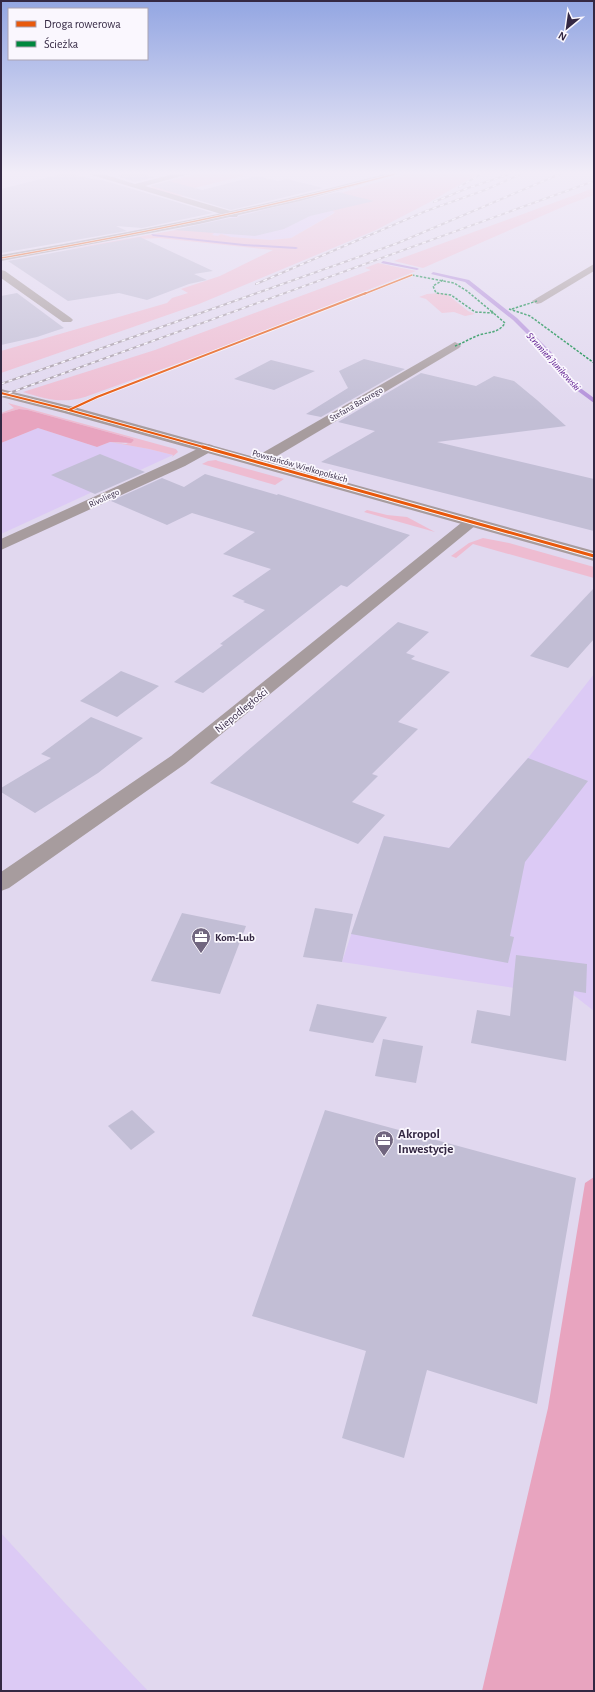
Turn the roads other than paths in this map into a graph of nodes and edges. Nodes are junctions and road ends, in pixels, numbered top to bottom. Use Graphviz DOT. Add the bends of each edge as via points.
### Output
graph roads {
  1 [pos="30,253"];
  2 [pos="1,258"];
  3 [pos="594,267"];
  4 [pos="1,272"];
  5 [pos="537,301"];
  6 [pos="67,320"];
  7 [pos="455,346"];
  8 [pos="1,393"];
  9 [pos="207,448"];
  10 [pos="258,462"];
  11 [pos="471,522"];
  12 [pos="1,546"];
  13 [pos="594,556"];
  14 [pos="1,883"];
  1 -- 2 [label="main road"];
  3 -- 5 [label="street"];
  4 -- 6 [label="street"];
  7 -- 10 [label="street, Stefana Batorego"];
  8 -- 9 [label="street, Powstańców Wielkopolskich"];
  9 -- 10 [label="street, Powstańców Wielkopolskich"];
  9 -- 12 [label="street, Rivoliego"];
  10 -- 11 [label="street, Powstańców Wielkopolskich"];
  11 -- 13 [label="street, Powstańców Wielkopolskich"];
  11 -- 14 [label="street, Niepodległości" via="195,747 150,781"];
}
